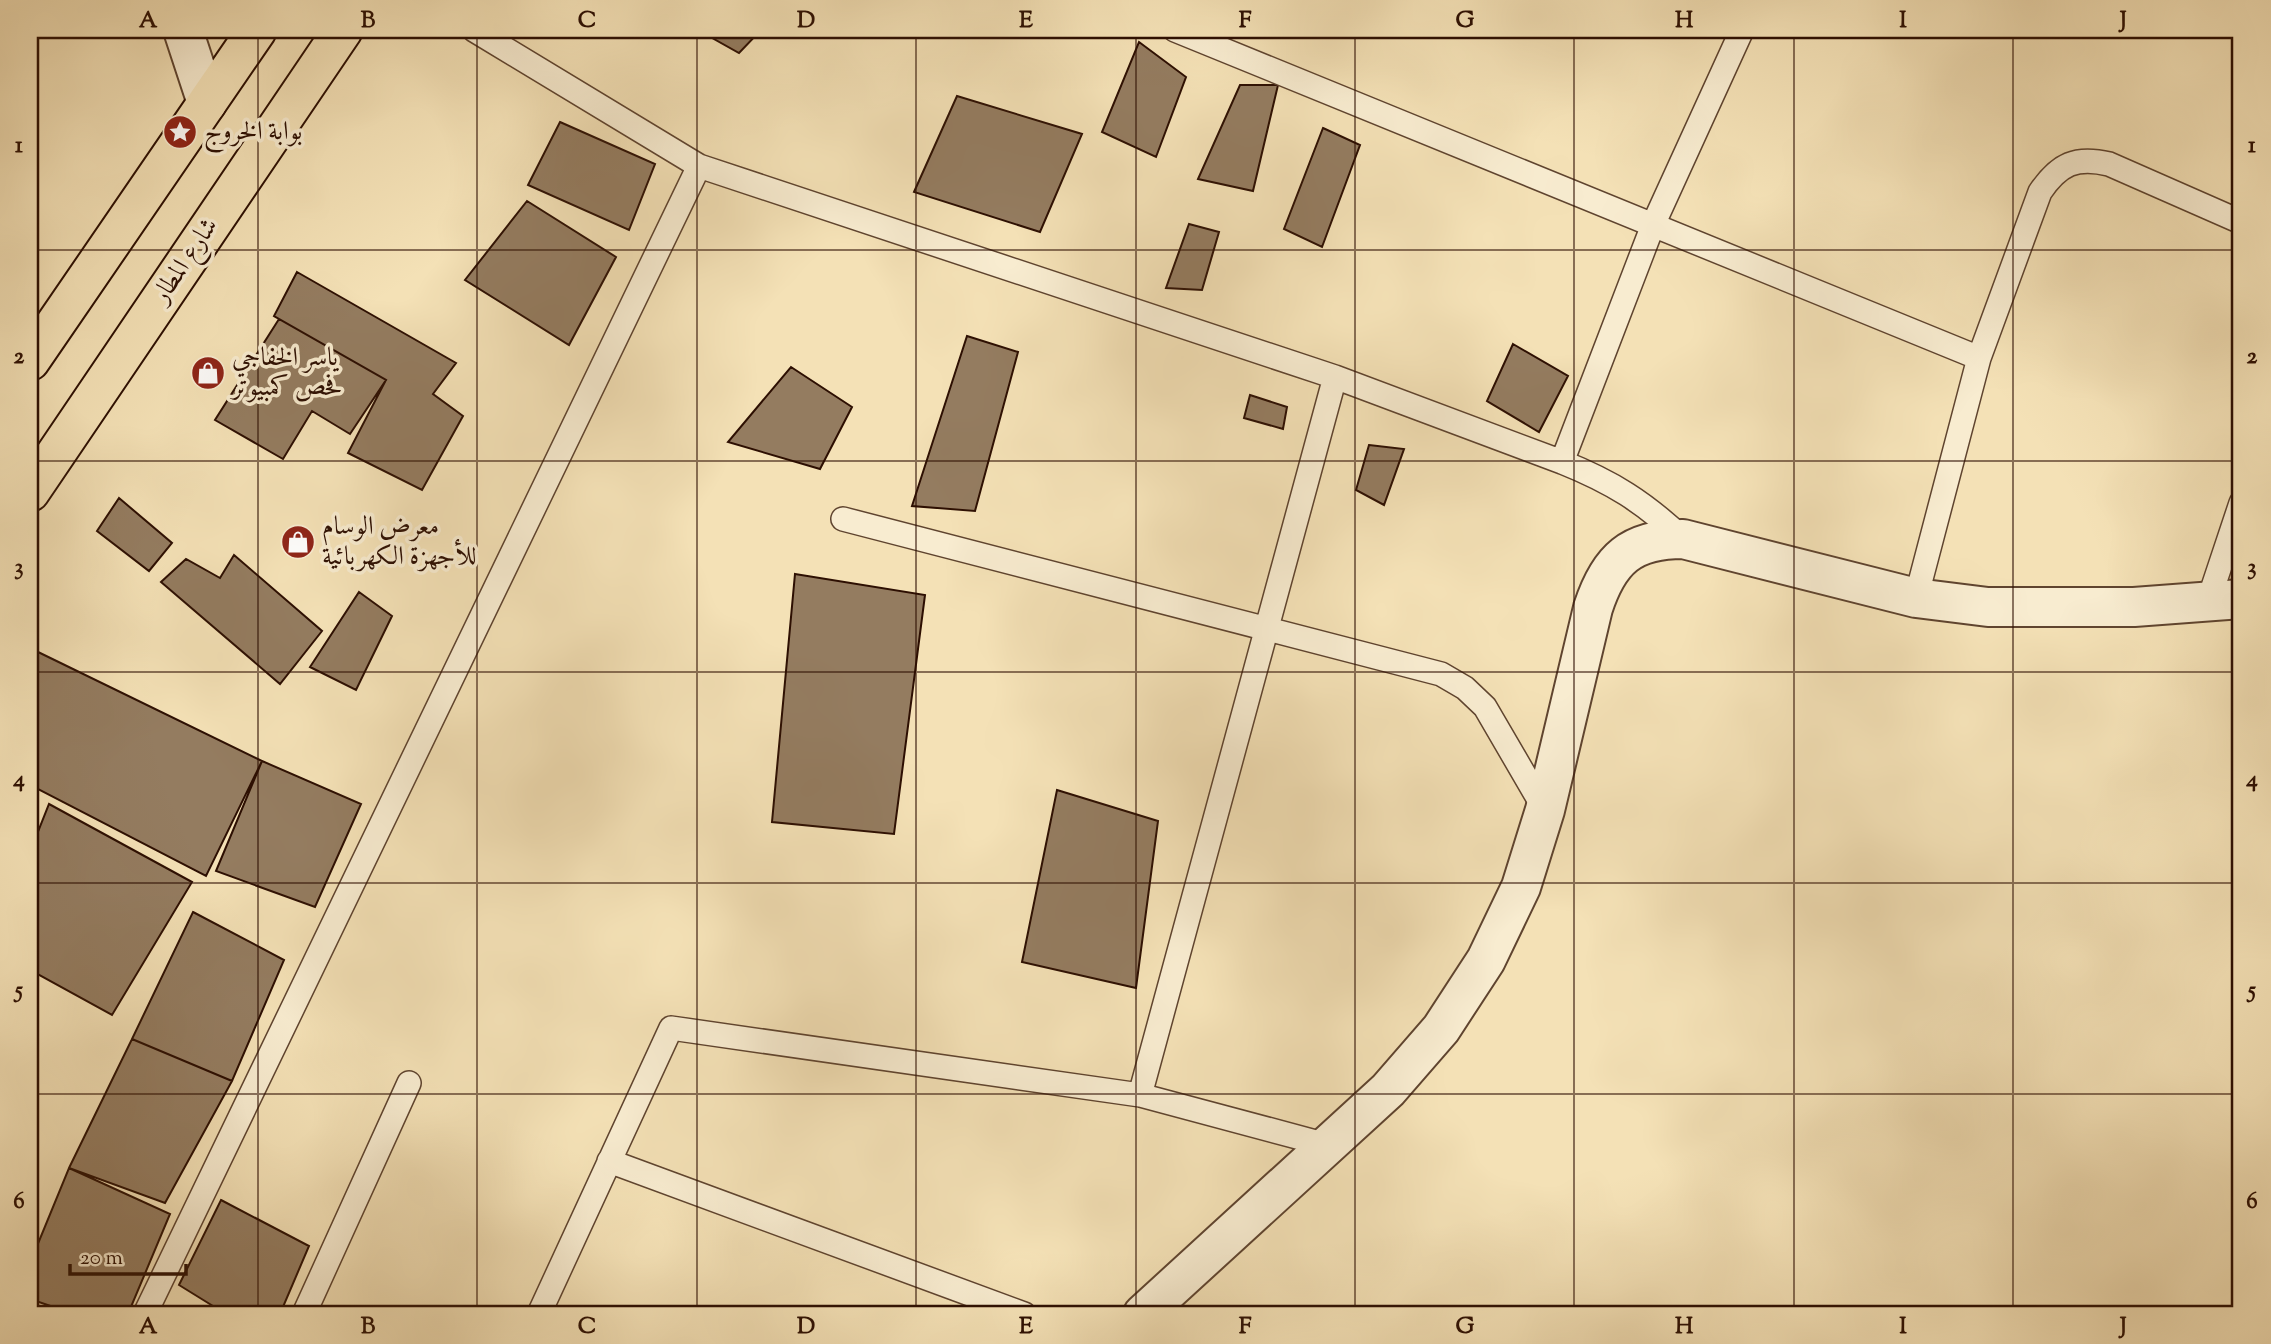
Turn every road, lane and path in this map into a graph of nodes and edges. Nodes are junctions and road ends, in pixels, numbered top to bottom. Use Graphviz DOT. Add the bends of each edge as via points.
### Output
graph roads {
  1 [pos="183,30"];
  2 [pos="257,30"];
  3 [pos="343,30"];
  4 [pos="474,30"];
  5 [pos="1175,30"];
  6 [pos="1742,30"];
  7 [pos="207,103"];
  8 [pos="699,166"];
  9 [pos="2241,222"];
  10 [pos="1653,225"];
  11 [pos="1979,358"];
  12 [pos="30,361"];
  13 [pos="1335,377"];
  14 [pos="1562,462"];
  15 [pos="30,492"];
  16 [pos="2241,503"];
  17 [pos="843,519"];
  18 [pos="1683,539"];
  19 [pos="1916,598"];
  20 [pos="2225,601"];
  21 [pos="1267,628"];
  22 [pos="1545,810"];
  23 [pos="409,1083"];
  24 [pos="1140,1095"];
  25 [pos="1327,1145"];
  26 [pos="609,1161"];
  27 [pos="543,1313"];
  28 [pos="145,1314"];
  29 [pos="304,1314"];
  30 [pos="1024,1314"];
  31 [pos="1143,1314"];
  1 -- 7 [label="street"];
  2 -- 7 [label="main road"];
  3 -- 15 [label="main road, شارع المطار"];
  4 -- 8 [label="lane"];
  5 -- 10 [label="lane"];
  6 -- 10 [label="lane"];
  7 -- 12 [label="main road"];
  8 -- 13 [label="lane"];
  8 -- 28 [label="lane"];
  9 -- 11 [label="lane" via="2109,164 2077,161 2062,168 2040,192"];
  10 -- 11 [label="lane"];
  10 -- 14 [label="lane"];
  11 -- 19 [label="lane"];
  13 -- 14 [label="lane"];
  13 -- 21 [label="lane"];
  14 -- 18 [label="lane" via="1627,493"];
  16 -- 20 [label="lane"];
  17 -- 21 [label="lane"];
  18 -- 19 [label="street"];
  18 -- 22 [label="street" via="1660,539 1636,547 1616,563 1601,584"];
  19 -- 20 [label="street" via="1988,607 2060,608"];
  21 -- 22 [label="lane" via="1414,665 1465,688 1485,707"];
  21 -- 24 [label="lane"];
  22 -- 25 [label="street" via="1521,887 1486,960 1441,1029 1388,1090"];
  23 -- 29 [label="lane"];
  24 -- 25 [label="lane"];
  24 -- 26 [label="lane" via="671,1028"];
  25 -- 31 [label="street"];
  26 -- 27 [label="lane"];
  26 -- 30 [label="lane"];
}
